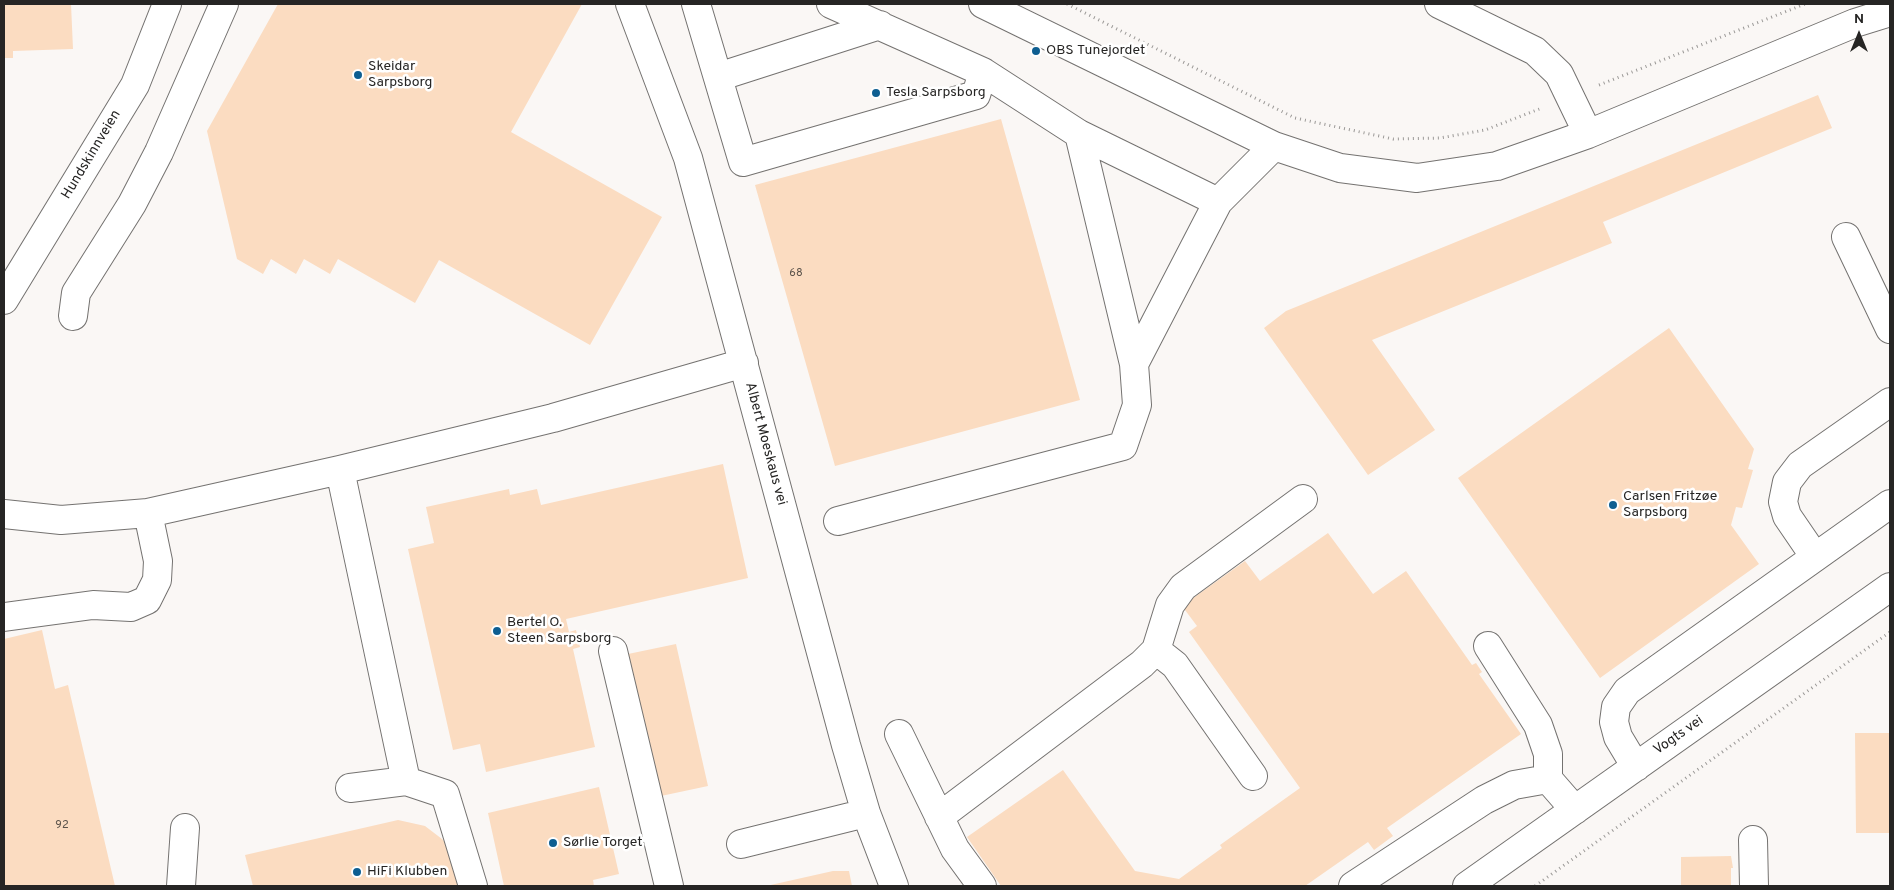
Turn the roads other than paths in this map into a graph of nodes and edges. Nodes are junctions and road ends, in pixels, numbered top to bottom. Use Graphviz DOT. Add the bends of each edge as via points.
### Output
graph roads {
  1 [pos="167,4"];
  2 [pos="224,4"];
  3 [pos="630,4"];
  4 [pos="696,4"];
  5 [pos="832,4"];
  6 [pos="983,4"];
  7 [pos="1440,4"];
  8 [pos="1890,12"];
  9 [pos="880,25"];
  10 [pos="983,72"];
  11 [pos="718,78"];
  12 [pos="1079,134"];
  13 [pos="1588,134"];
  14 [pos="1274,146"];
  15 [pos="1218,202"];
  16 [pos="1890,287"];
  17 [pos="4,300"];
  18 [pos="73,316"];
  19 [pos="1890,329"];
  20 [pos="744,363"];
  21 [pos="1134,364"];
  22 [pos="1890,402"];
  23 [pos="340,470"];
  24 [pos="1303,500"];
  25 [pos="1890,504"];
  26 [pos="148,513"];
  27 [pos="4,514"];
  28 [pos="838,521"];
  29 [pos="1815,557"];
  30 [pos="1890,587"];
  31 [pos="4,617"];
  32 [pos="1488,646"];
  33 [pos="1156,650"];
  34 [pos="613,651"];
  35 [pos="899,734"];
  36 [pos="1636,766"];
  37 [pos="1252,776"];
  38 [pos="1548,779"];
  39 [pos="406,781"];
  40 [pos="350,788"];
  41 [pos="1575,810"];
  42 [pos="866,812"];
  43 [pos="939,817"];
  44 [pos="186,828"];
  45 [pos="1753,840"];
  46 [pos="741,844"];
  47 [pos="181,886"];
  48 [pos="473,886"];
  49 [pos="669,886"];
  50 [pos="894,886"];
  51 [pos="982,886"];
  52 [pos="1353,886"];
  53 [pos="1467,886"];
  54 [pos="1754,886"];
  1 -- 17 [label="street, Hundskinnveien" via="135,85"];
  2 -- 18 [label="street" via="159,152 132,204 76,292"];
  3 -- 20 [label="street, Albert Moeskaus vei" via="688,158"];
  4 -- 11 [label="street"];
  5 -- 9 [label="street"];
  6 -- 14 [label="street"];
  7 -- 13 [label="street" via="1536,51 1559,74"];
  8 -- 13 [label="street" via="1855,23"];
  9 -- 10 [label="street"];
  9 -- 11 [label="street"];
  10 -- 11 [label="street" via="976,95 743,162"];
  10 -- 12 [label="street"];
  12 -- 15 [label="street"];
  12 -- 21 [label="street"];
  13 -- 14 [label="street" via="1497,166 1417,178 1340,168"];
  14 -- 15 [label="street"];
  15 -- 21 [label="street"];
  16 -- 19 [label="street" via="1846,237"];
  20 -- 23 [label="street" via="553,418"];
  20 -- 42 [label="street, Albert Moeskaus vei"];
  21 -- 28 [label="street" via="1137,405 1123,446"];
  22 -- 29 [label="street" via="1800,465 1787,482 1783,502 1787,516"];
  23 -- 26 [label="street"];
  23 -- 39 [label="street"];
  24 -- 33 [label="street" via="1183,587 1170,605"];
  25 -- 29 [label="street"];
  26 -- 27 [label="street" via="61,520"];
  26 -- 31 [label="street" via="158,561 157,580 147,600 131,607 85,606"];
  29 -- 36 [label="street" via="1627,691 1616,708 1614,722 1618,737"];
  30 -- 36 [label="street, Vogts vei"];
  32 -- 38 [label="street" via="1538,725 1548,754"];
  33 -- 37 [label="street" via="1175,665"];
  33 -- 43 [label="street" via="1142,664"];
  34 -- 49 [label="street"];
  35 -- 43 [label="street"];
  36 -- 41 [label="street, Vogts vei"];
  38 -- 41 [label="street"];
  38 -- 52 [label="street" via="1514,786 1484,800"];
  39 -- 40 [label="street"];
  39 -- 48 [label="street" via="445,794"];
  41 -- 53 [label="street, Vogts vei"];
  42 -- 46 [label="street"];
  42 -- 50 [label="street, Albert Moeskaus vei"];
  43 -- 51 [label="street" via="955,849"];
  44 -- 47 [label="street"];
  45 -- 54 [label="street"];
}
